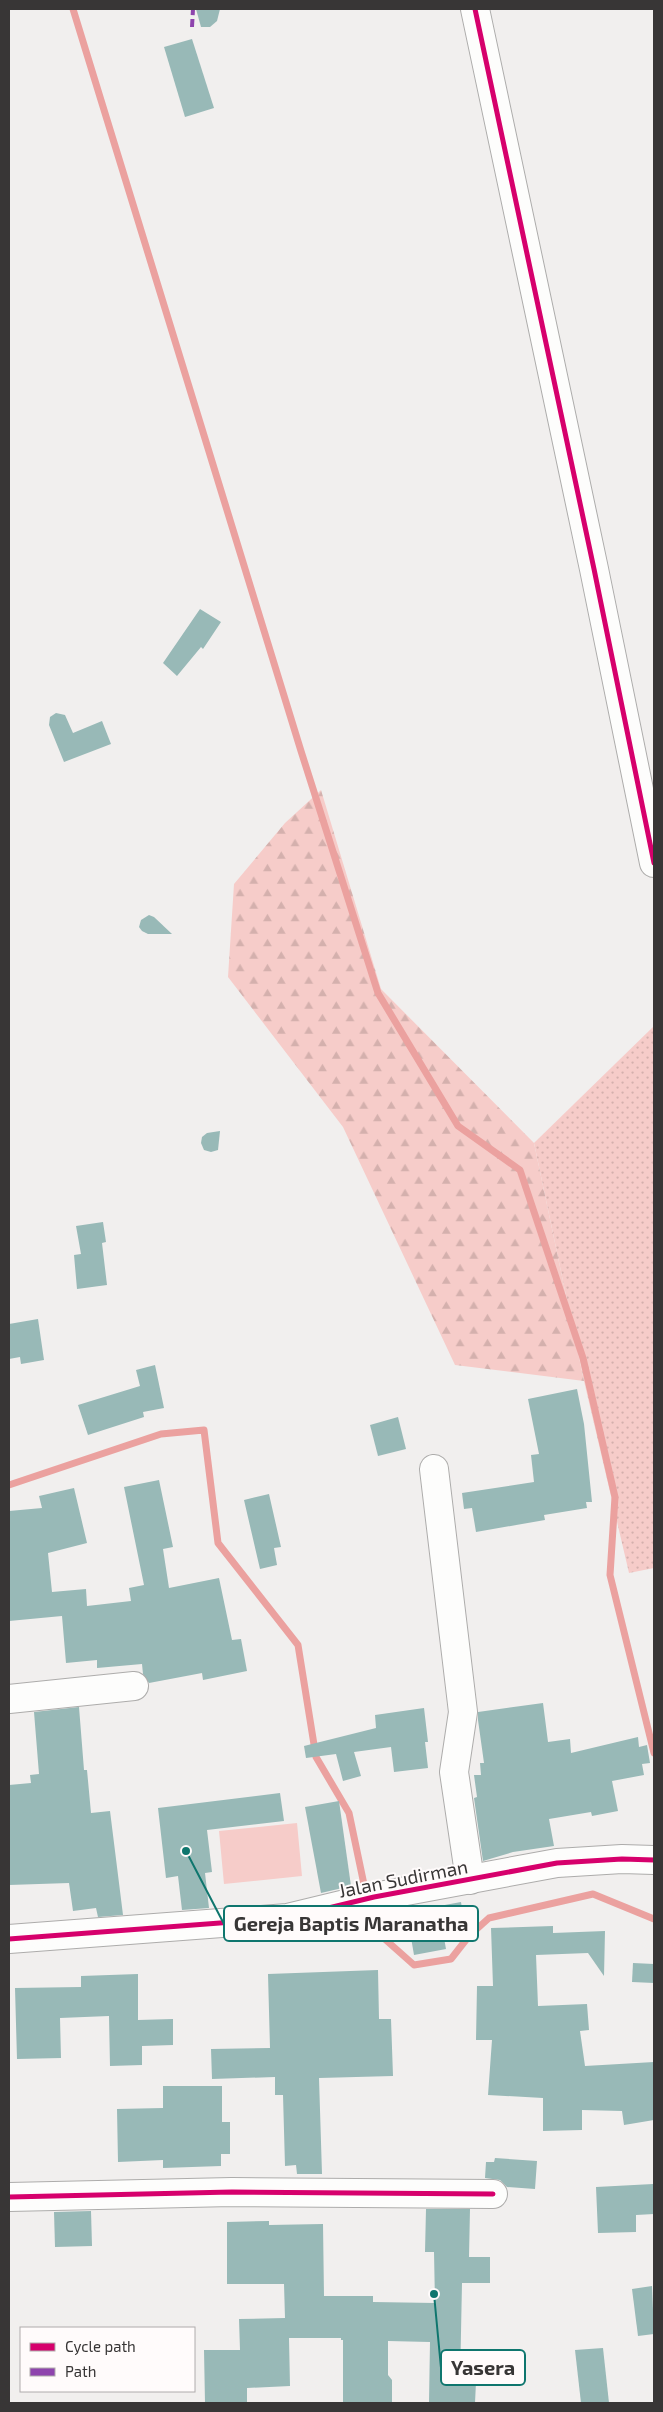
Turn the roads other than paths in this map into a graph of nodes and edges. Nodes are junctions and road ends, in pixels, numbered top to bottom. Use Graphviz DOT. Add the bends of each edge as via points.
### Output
graph roads {
  1 [pos="475,9"];
  2 [pos="654,863"];
  3 [pos="434,1469"];
  4 [pos="134,1686"];
  5 [pos="9,1699"];
  6 [pos="654,1860"];
  7 [pos="470,1880"];
  8 [pos="9,1939"];
  9 [pos="493,2194"];
  10 [pos="9,2197"];
  1 -- 2 [label="street"];
  3 -- 7 [label="street" via="462,1712 454,1772"];
  4 -- 5 [label="street"];
  6 -- 7 [label="street, Jalan Sudirman" via="558,1863"];
  7 -- 8 [label="street, Jalan Sudirman" via="287,1918"];
  9 -- 10 [label="street" via="232,2192"];
}
